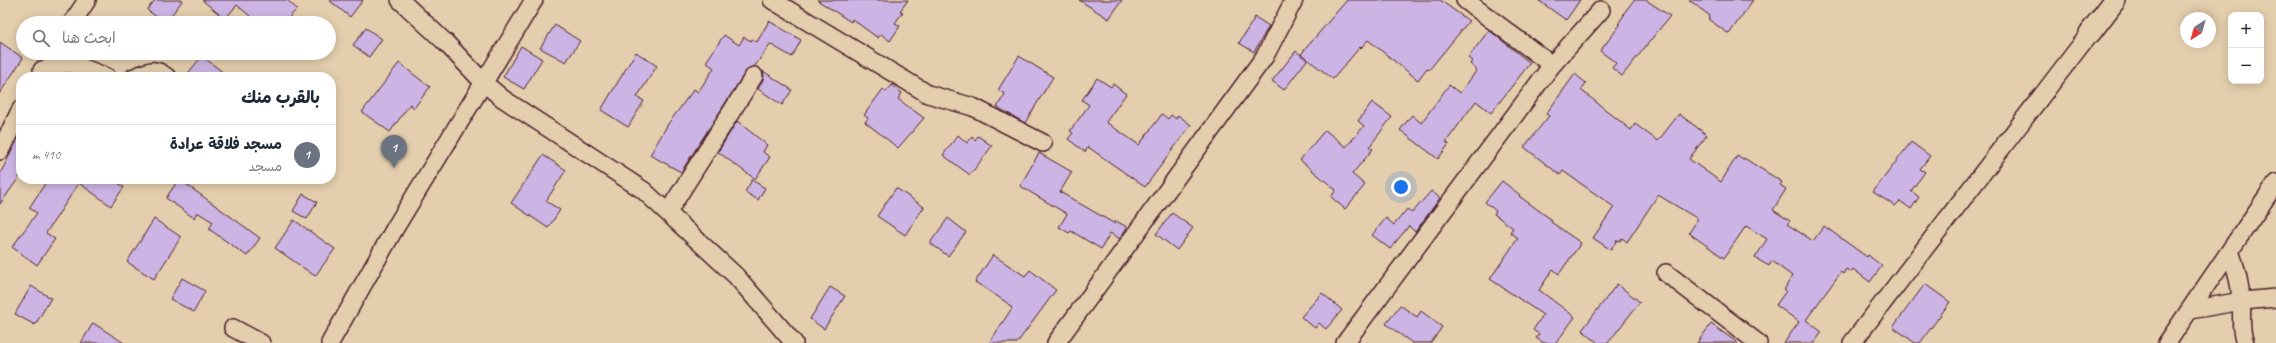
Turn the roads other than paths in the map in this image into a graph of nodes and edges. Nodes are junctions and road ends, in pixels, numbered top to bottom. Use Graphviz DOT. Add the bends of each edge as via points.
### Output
graph roads {
  1 [pos="87,0"];
  2 [pos="400,0"];
  3 [pos="534,0"];
  4 [pos="1294,0"];
  5 [pos="1466,0"];
  6 [pos="2115,0"];
  7 [pos="778,2"];
  8 [pos="1601,10"];
  9 [pos="77,16"];
  10 [pos="2090,32"];
  11 [pos="48,60"];
  12 [pos="1552,65"];
  13 [pos="41,72"];
  14 [pos="45,72"];
  15 [pos="93,72"];
  16 [pos="145,72"];
  17 [pos="160,72"];
  18 [pos="754,76"];
  19 [pos="484,83"];
  20 [pos="16,119"];
  21 [pos="1043,143"];
  22 [pos="0,151"];
  23 [pos="2276,183"];
  24 [pos="668,212"];
  25 [pos="2230,251"];
  26 [pos="1666,273"];
  27 [pos="2276,298"];
  28 [pos="2242,301"];
  29 [pos="2190,310"];
  30 [pos="232,328"];
  31 [pos="261,343"];
  32 [pos="330,343"];
  33 [pos="794,343"];
  34 [pos="1056,343"];
  35 [pos="1345,343"];
  36 [pos="1758,343"];
  37 [pos="1852,343"];
  38 [pos="2167,343"];
  39 [pos="2245,343"];
  1 -- 9 [label="street"];
  2 -- 19 [label="street"];
  3 -- 19 [label="street"];
  4 -- 34 [label="street" via="1265,56"];
  5 -- 12 [label="street"];
  6 -- 10 [label="street"];
  7 -- 21 [label="street" via="928,94 973,108"];
  8 -- 12 [label="street"];
  10 -- 37 [label="street"];
  11 -- 13 [label="street"];
  12 -- 35 [label="street"];
  14 -- 15 [label="street" via="65,64 73,64"];
  16 -- 17 [label="street"];
  18 -- 24 [label="street"];
  19 -- 24 [label="street" via="502,98 643,190"];
  19 -- 32 [label="street" via="395,228"];
  20 -- 22 [label="street"];
  23 -- 25 [label="street"];
  24 -- 33 [label="street" via="736,276"];
  25 -- 28 [label="street" via="2240,284"];
  25 -- 29 [label="street"];
  26 -- 36 [label="street"];
  27 -- 28 [label="street"];
  28 -- 29 [label="street"];
  28 -- 39 [label="street" via="2240,326"];
  29 -- 38 [label="street"];
  30 -- 31 [label="street"];
}
